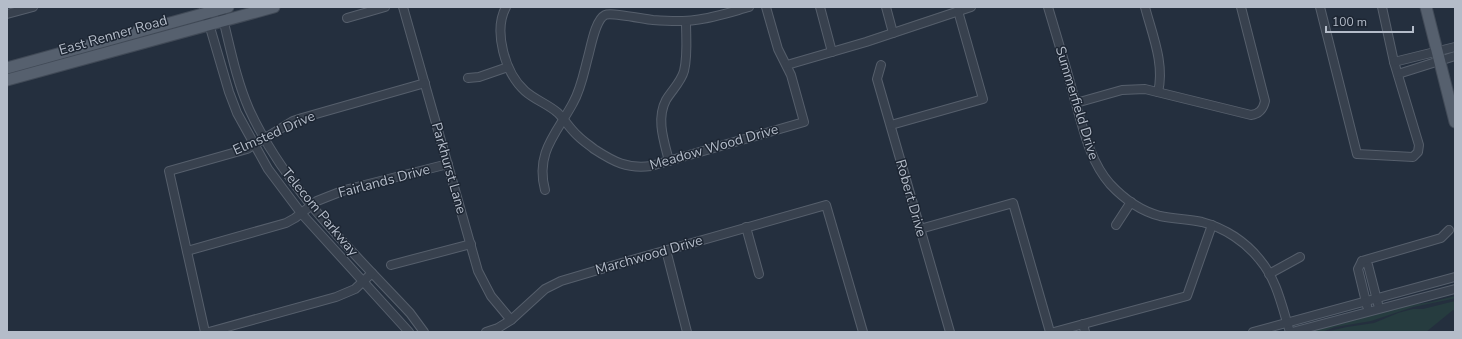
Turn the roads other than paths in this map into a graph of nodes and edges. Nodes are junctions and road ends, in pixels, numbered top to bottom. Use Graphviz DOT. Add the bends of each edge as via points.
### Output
graph roads {
  1 [pos="34,7"];
  2 [pos="274,7"];
  3 [pos="385,7"];
  4 [pos="404,7"];
  5 [pos="506,7"];
  6 [pos="749,7"];
  7 [pos="766,7"];
  8 [pos="820,7"];
  9 [pos="886,7"];
  10 [pos="971,7"];
  11 [pos="1048,7"];
  12 [pos="1145,7"];
  13 [pos="1241,7"];
  14 [pos="1320,7"];
  15 [pos="1382,7"];
  16 [pos="1426,7"];
  17 [pos="205,10"];
  18 [pos="223,11"];
  19 [pos="958,11"];
  20 [pos="7,14"];
  21 [pos="346,18"];
  22 [pos="686,21"];
  23 [pos="209,24"];
  24 [pos="893,33"];
  25 [pos="1455,47"];
  26 [pos="832,52"];
  27 [pos="1438,56"];
  28 [pos="1455,56"];
  29 [pos="1414,57"];
  30 [pos="1394,62"];
  31 [pos="787,65"];
  32 [pos="881,65"];
  33 [pos="508,67"];
  34 [pos="7,68"];
  35 [pos="1416,68"];
  36 [pos="1398,74"];
  37 [pos="468,78"];
  38 [pos="7,80"];
  39 [pos="425,83"];
  40 [pos="1158,92"];
  41 [pos="1076,103"];
  42 [pos="564,118"];
  43 [pos="1455,122"];
  44 [pos="890,125"];
  45 [pos="265,138"];
  46 [pos="254,145"];
  47 [pos="669,161"];
  48 [pos="448,164"];
  49 [pos="545,190"];
  50 [pos="1131,202"];
  51 [pos="311,206"];
  52 [pos="301,214"];
  53 [pos="1116,225"];
  54 [pos="1212,225"];
  55 [pos="746,228"];
  56 [pos="920,229"];
  57 [pos="1449,230"];
  58 [pos="471,244"];
  59 [pos="666,250"];
  60 [pos="187,251"];
  61 [pos="1300,257"];
  62 [pos="1362,261"];
  63 [pos="391,265"];
  64 [pos="372,273"];
  65 [pos="759,274"];
  66 [pos="1269,274"];
  67 [pos="1455,277"];
  68 [pos="363,281"];
  69 [pos="1455,289"];
  70 [pos="1376,299"];
  71 [pos="1366,301"];
  72 [pos="1379,308"];
  73 [pos="1368,311"];
  74 [pos="511,320"];
  75 [pos="1287,323"];
  76 [pos="1084,328"];
  77 [pos="206,332"];
  78 [pos="209,332"];
  79 [pos="409,332"];
  80 [pos="424,332"];
  81 [pos="486,332"];
  82 [pos="688,332"];
  83 [pos="863,332"];
  84 [pos="950,332"];
  85 [pos="1050,332"];
  86 [pos="1054,332"];
  87 [pos="1253,332"];
  88 [pos="1291,332"];
  1 -- 20 [label="street"];
  2 -- 18 [label="main road, East Renner Road"];
  3 -- 21 [label="street"];
  4 -- 39 [label="street, Parkhurst Lane"];
  5 -- 33 [label="street, Meadow Wood Drive" via="501,17 500,36"];
  6 -- 22 [label="street" via="709,18"];
  7 -- 31 [label="street" via="778,49"];
  8 -- 26 [label="street"];
  9 -- 24 [label="street"];
  10 -- 19 [label="street"];
  11 -- 41 [label="street, Summerfield Drive"];
  12 -- 40 [label="street" via="1160,65"];
  13 -- 40 [label="street" via="1265,101 1261,111 1250,115"];
  14 -- 36 [label="street" via="1357,154 1413,157 1418,152 1419,145"];
  15 -- 30 [label="street"];
  16 -- 27 [label="main road"];
  17 -- 18 [label="main road, East Renner Road"];
  17 -- 23 [label="street, Telecom Parkway"];
  17 -- 34 [label="main road, East Renner Road"];
  18 -- 23 [label="main road, East Renner Road"];
  18 -- 45 [label="street, Telecom Parkway" via="231,53 242,87"];
  19 -- 24 [label="street"];
  19 -- 44 [label="street" via="983,99"];
  22 -- 42 [label="street" via="652,20 609,14 601,18 574,102"];
  22 -- 47 [label="street" via="687,52 684,72 666,101 661,123"];
  23 -- 38 [label="main road, East Renner Road"];
  23 -- 46 [label="street, Telecom Parkway" via="229,92"];
  24 -- 26 [label="street"];
  25 -- 27 [label="street"];
  26 -- 31 [label="street"];
  27 -- 28 [label="street"];
  27 -- 29 [label="street"];
  27 -- 35 [label="street"];
  27 -- 43 [label="main road"];
  29 -- 30 [label="street"];
  29 -- 35 [label="street"];
  30 -- 36 [label="street"];
  31 -- 47 [label="street, Meadow Wood Drive" via="804,122"];
  32 -- 44 [label="street, Robert Drive" via="877,79"];
  33 -- 37 [label="street"];
  33 -- 42 [label="street, Meadow Wood Drive" via="524,90"];
  35 -- 36 [label="street"];
  39 -- 45 [label="street, Elmsted Drive" via="293,121"];
  39 -- 48 [label="street, Parkhurst Lane"];
  40 -- 41 [label="street" via="1145,89 1122,90"];
  41 -- 50 [label="street, Summerfield Drive" via="1094,160 1109,183"];
  42 -- 47 [label="street, Meadow Wood Drive" via="582,140 621,164 643,167"];
  42 -- 49 [label="street" via="545,151 542,173"];
  44 -- 56 [label="street, Robert Drive"];
  45 -- 46 [label="street, Elmsted Drive"];
  45 -- 51 [label="street, Telecom Parkway" via="284,171"];
  46 -- 52 [label="street, Telecom Parkway"];
  46 -- 60 [label="street, Elmsted Drive" via="169,171"];
  48 -- 51 [label="street, Fairlands Drive" via="345,190"];
  48 -- 58 [label="street, Parkhurst Lane"];
  50 -- 53 [label="street"];
  50 -- 54 [label="street, Summerfield Drive" via="1160,215"];
  51 -- 52 [label="street, Fairlands Drive"];
  51 -- 64 [label="street, Telecom Parkway"];
  52 -- 60 [label="street, Fairlands Drive" via="286,223"];
  52 -- 68 [label="street, Telecom Parkway"];
  54 -- 66 [label="street, Summerfield Drive" via="1240,240 1260,260"];
  54 -- 76 [label="street" via="1187,296"];
  55 -- 59 [label="street, Marchwood Drive"];
  55 -- 65 [label="street"];
  55 -- 83 [label="street, Marchwood Drive" via="826,205"];
  56 -- 84 [label="street, Robert Drive"];
  56 -- 85 [label="street" via="1013,203"];
  57 -- 62 [label="street" via="1441,238"];
  58 -- 63 [label="street"];
  58 -- 74 [label="street, Parkhurst Lane" via="485,286"];
  59 -- 74 [label="street, Marchwood Drive" via="554,284 534,298"];
  59 -- 82 [label="street"];
  60 -- 77 [label="street"];
  61 -- 66 [label="street"];
  62 -- 70 [label="street" via="1368,265"];
  62 -- 71 [label="street" via="1358,269"];
  64 -- 68 [label="street"];
  64 -- 80 [label="street, Telecom Parkway" via="410,313"];
  66 -- 75 [label="street, Summerfield Drive"];
  67 -- 70 [label="street"];
  68 -- 78 [label="street" via="336,297"];
  68 -- 79 [label="street, Telecom Parkway"];
  69 -- 72 [label="street"];
  70 -- 71 [label="street"];
  70 -- 72 [label="street"];
  71 -- 73 [label="street"];
  71 -- 75 [label="street"];
  72 -- 73 [label="street"];
  73 -- 88 [label="street"];
  74 -- 81 [label="street, Marchwood Drive"];
  75 -- 87 [label="street"];
  75 -- 88 [label="street, Summerfield Drive"];
  76 -- 86 [label="street"];
}
